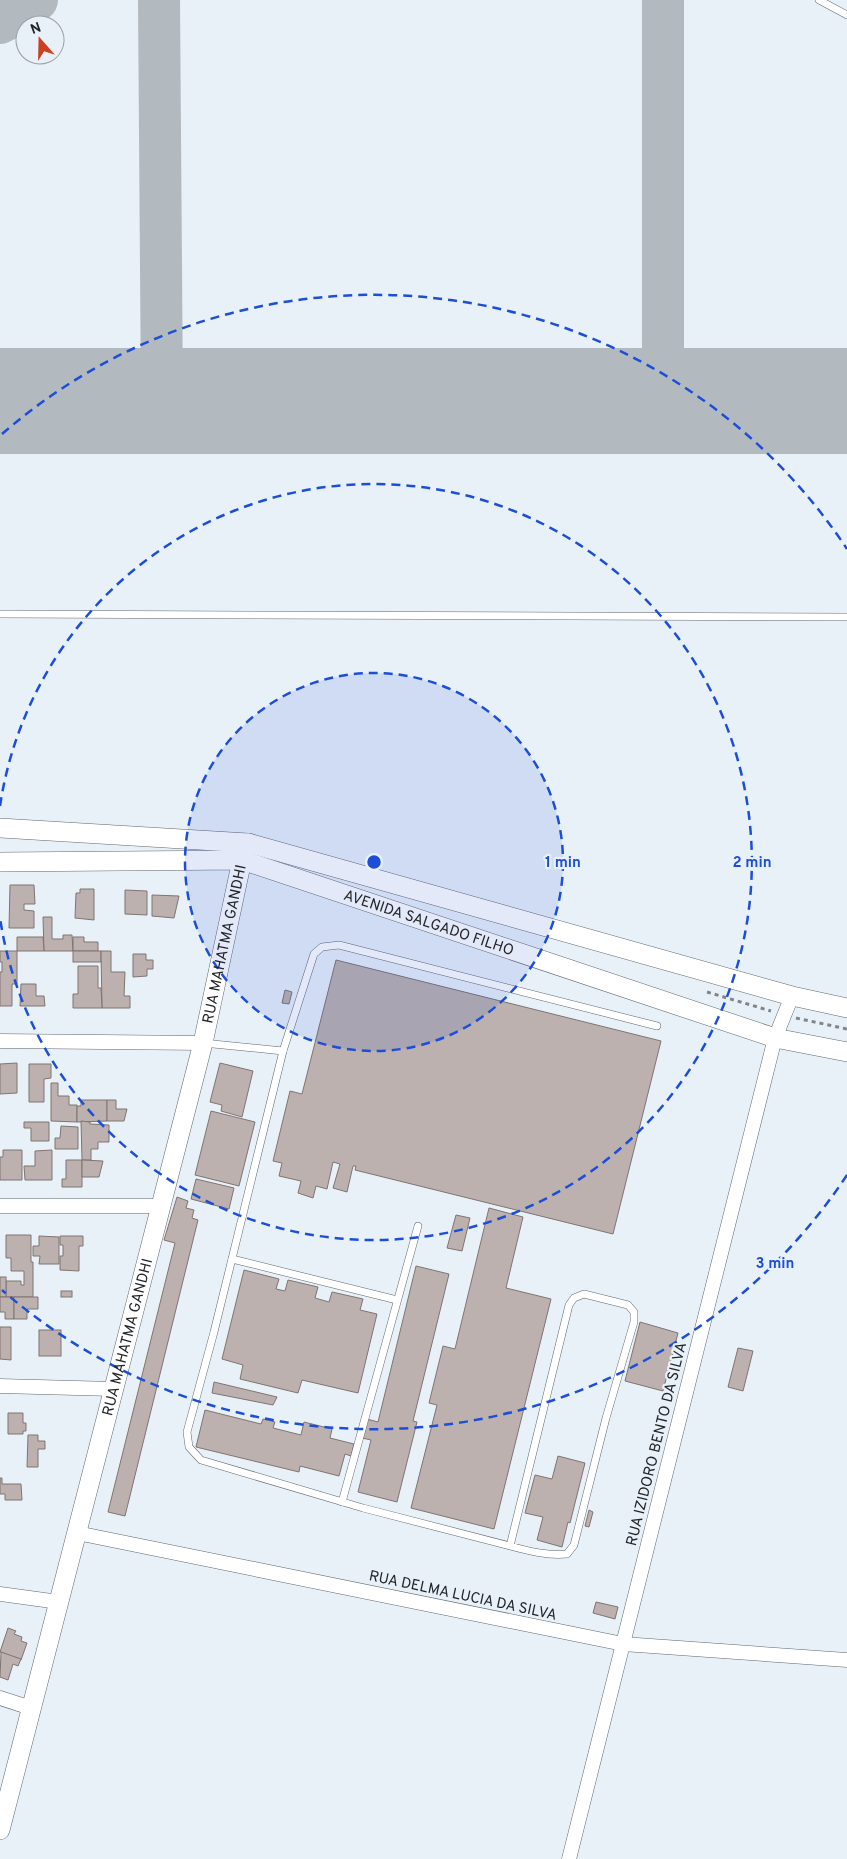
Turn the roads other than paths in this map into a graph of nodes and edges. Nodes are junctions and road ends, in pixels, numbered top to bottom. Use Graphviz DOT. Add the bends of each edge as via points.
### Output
graph roads {
  1 [pos="819,0"];
  2 [pos="847,15"];
  3 [pos="0,614"];
  4 [pos="847,617"];
  5 [pos="0,828"];
  6 [pos="245,851"];
  7 [pos="0,862"];
  8 [pos="792,996"];
  9 [pos="847,1008"];
  10 [pos="657,1026"];
  11 [pos="775,1038"];
  12 [pos="0,1041"];
  13 [pos="203,1044"];
  14 [pos="283,1051"];
  15 [pos="847,1052"];
  16 [pos="0,1206"];
  17 [pos="161,1206"];
  18 [pos="418,1226"];
  19 [pos="232,1259"];
  20 [pos="397,1300"];
  21 [pos="0,1386"];
  22 [pos="114,1389"];
  23 [pos="342,1502"];
  24 [pos="77,1533"];
  25 [pos="510,1546"];
  26 [pos="0,1594"];
  27 [pos="59,1602"];
  28 [pos="623,1644"];
  29 [pos="847,1660"];
  30 [pos="0,1698"];
  31 [pos="32,1708"];
  32 [pos="0,1830"];
  33 [pos="569,1859"];
  1 -- 2 [label="lane"];
  3 -- 4 [label="lane"];
  5 -- 6 [label="street, AVENIDA SALGADO FILHO"];
  6 -- 7 [label="street, AVENIDA SALGADO FILHO"];
  6 -- 8 [label="street"];
  6 -- 11 [label="street, AVENIDA SALGADO FILHO"];
  6 -- 13 [label="street, RUA MAHATMA GANDHI"];
  8 -- 9 [label="street"];
  8 -- 11 [label="street, RUA IZIDORO BENTO DA SILVA"];
  10 -- 14 [label="lane" via="339,945 322,947 314,954"];
  11 -- 15 [label="street, AVENIDA SALGADO FILHO"];
  11 -- 28 [label="street, RUA IZIDORO BENTO DA SILVA"];
  12 -- 13 [label="street"];
  13 -- 14 [label="lane"];
  13 -- 17 [label="street, RUA MAHATMA GANDHI"];
  14 -- 19 [label="lane"];
  16 -- 17 [label="street"];
  17 -- 22 [label="street, RUA MAHATMA GANDHI"];
  18 -- 20 [label="lane"];
  19 -- 20 [label="lane"];
  19 -- 23 [label="lane" via="187,1432 189,1448 201,1460"];
  20 -- 23 [label="lane"];
  21 -- 22 [label="street"];
  22 -- 24 [label="street, RUA MAHATMA GANDHI"];
  23 -- 25 [label="lane"];
  24 -- 27 [label="street, RUA MAHATMA GANDHI"];
  24 -- 28 [label="street, RUA DELMA LUCIA DA SILVA"];
  25 -- 25 [label="lane" via="569,1305 574,1298 584,1294 628,1305 634,1312 634,1322 574,1545 567,1554 556,1556"];
  26 -- 27 [label="street"];
  27 -- 31 [label="street, RUA MAHATMA GANDHI"];
  28 -- 29 [label="street, RUA DELMA LUCIA DA SILVA"];
  28 -- 33 [label="street, RUA IZIDORO BENTO DA SILVA"];
  30 -- 31 [label="street"];
  31 -- 32 [label="street, RUA MAHATMA GANDHI"];
}
